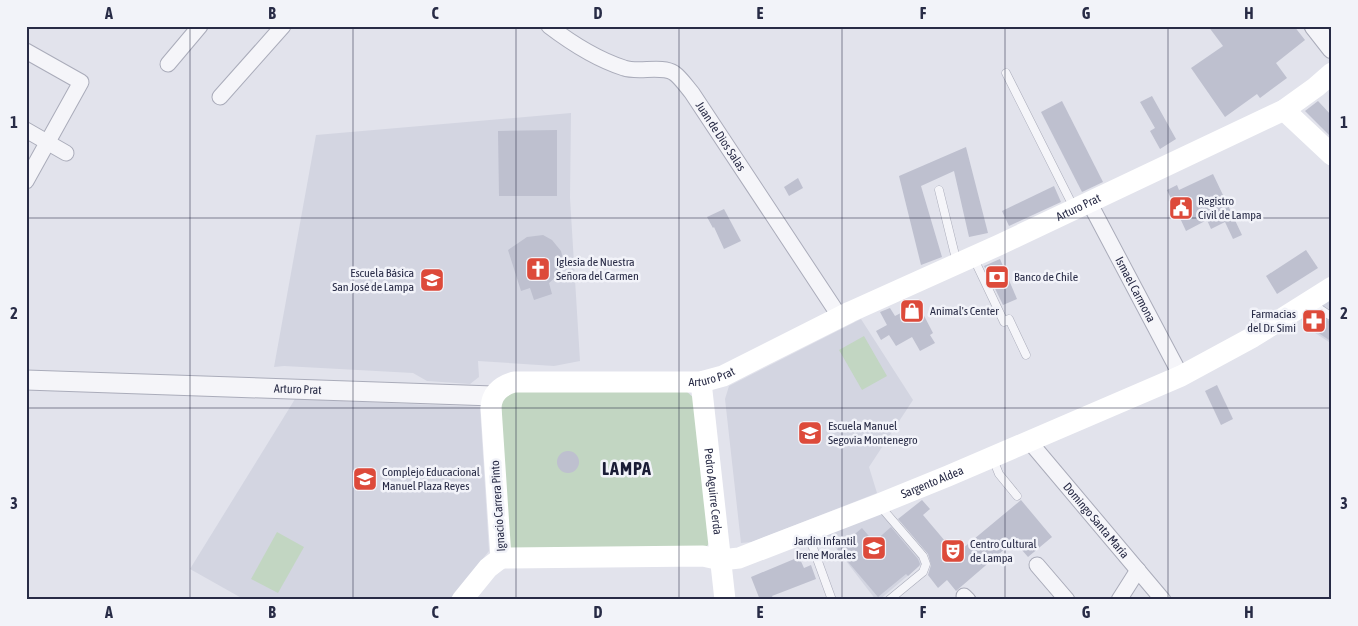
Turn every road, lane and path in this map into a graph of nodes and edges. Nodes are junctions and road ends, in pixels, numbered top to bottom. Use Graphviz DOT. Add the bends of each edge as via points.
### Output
graph roads {
  1 [pos="200,26"];
  2 [pos="283,26"];
  3 [pos="549,26"];
  4 [pos="1314,26"];
  5 [pos="1332,49"];
  6 [pos="26,51"];
  7 [pos="168,64"];
  8 [pos="1006,73"];
  9 [pos="1332,73"];
  10 [pos="220,97"];
  11 [pos="1284,110"];
  12 [pos="26,130"];
  13 [pos="48,142"];
  14 [pos="66,153"];
  15 [pos="1332,155"];
  16 [pos="26,181"];
  17 [pos="939,190"];
  18 [pos="1082,206"];
  19 [pos="965,261"];
  20 [pos="1326,294"];
  21 [pos="840,317"];
  22 [pos="1332,317"];
  23 [pos="1026,355"];
  24 [pos="1181,376"];
  25 [pos="26,380"];
  26 [pos="701,382"];
  27 [pos="493,396"];
  28 [pos="1029,441"];
  29 [pos="993,457"];
  30 [pos="1017,496"];
  31 [pos="878,504"];
  32 [pos="808,532"];
  33 [pos="501,558"];
  34 [pos="721,560"];
  35 [pos="1037,564"];
  36 [pos="1138,570"];
  37 [pos="462,600"];
  38 [pos="725,600"];
  39 [pos="832,600"];
  40 [pos="889,600"];
  41 [pos="1067,600"];
  42 [pos="1120,600"];
  43 [pos="1163,600"];
  1 -- 7 [label="street"];
  2 -- 10 [label="street"];
  3 -- 21 [label="street, Juan de Dios Salas" via="589,52 625,69 672,71 680,78"];
  4 -- 5 [label="street"];
  6 -- 13 [label="street" via="81,82"];
  8 -- 18 [label="lane"];
  9 -- 11 [label="main road, Arturo Prat"];
  11 -- 15 [label="main road"];
  11 -- 18 [label="main road, Arturo Prat"];
  12 -- 13 [label="street"];
  13 -- 14 [label="street"];
  13 -- 16 [label="street"];
  17 -- 19 [label="lane"];
  18 -- 19 [label="main road, Arturo Prat"];
  18 -- 24 [label="street, Ismael Carmona"];
  19 -- 21 [label="main road, Arturo Prat"];
  19 -- 23 [label="lane" via="1004,322 1009,319"];
  20 -- 22 [label="lane" via="1320,309"];
  20 -- 24 [label="main road, Sargento Aldea"];
  21 -- 26 [label="main road, Arturo Prat" via="723,376"];
  24 -- 28 [label="main road, Sargento Aldea"];
  25 -- 27 [label="street, Arturo Prat"];
  26 -- 27 [label="main road, Arturo Prat" via="514,382"];
  26 -- 34 [label="main road, Pedro Aguirre Cerda"];
  27 -- 33 [label="main road, Ignacio Carrera Pinto" via="491,407"];
  28 -- 29 [label="main road, Sargento Aldea"];
  28 -- 36 [label="street, Domingo Santa María"];
  29 -- 30 [label="lane" via="999,474"];
  29 -- 31 [label="main road, Sargento Aldea"];
  31 -- 32 [label="main road, Sargento Aldea"];
  31 -- 40 [label="lane" via="924,556 926,564 923,572"];
  32 -- 34 [label="main road, Sargento Aldea" via="739,558"];
  32 -- 39 [label="lane"];
  33 -- 34 [label="main road, Sargento Aldea" via="703,556"];
  33 -- 37 [label="main road, Ignacio Carrera Pinto" via="488,568"];
  34 -- 38 [label="main road, Pedro Aguirre Cerda"];
  35 -- 41 [label="street"];
  36 -- 42 [label="street"];
  36 -- 43 [label="street, Domingo Santa María"];
}
